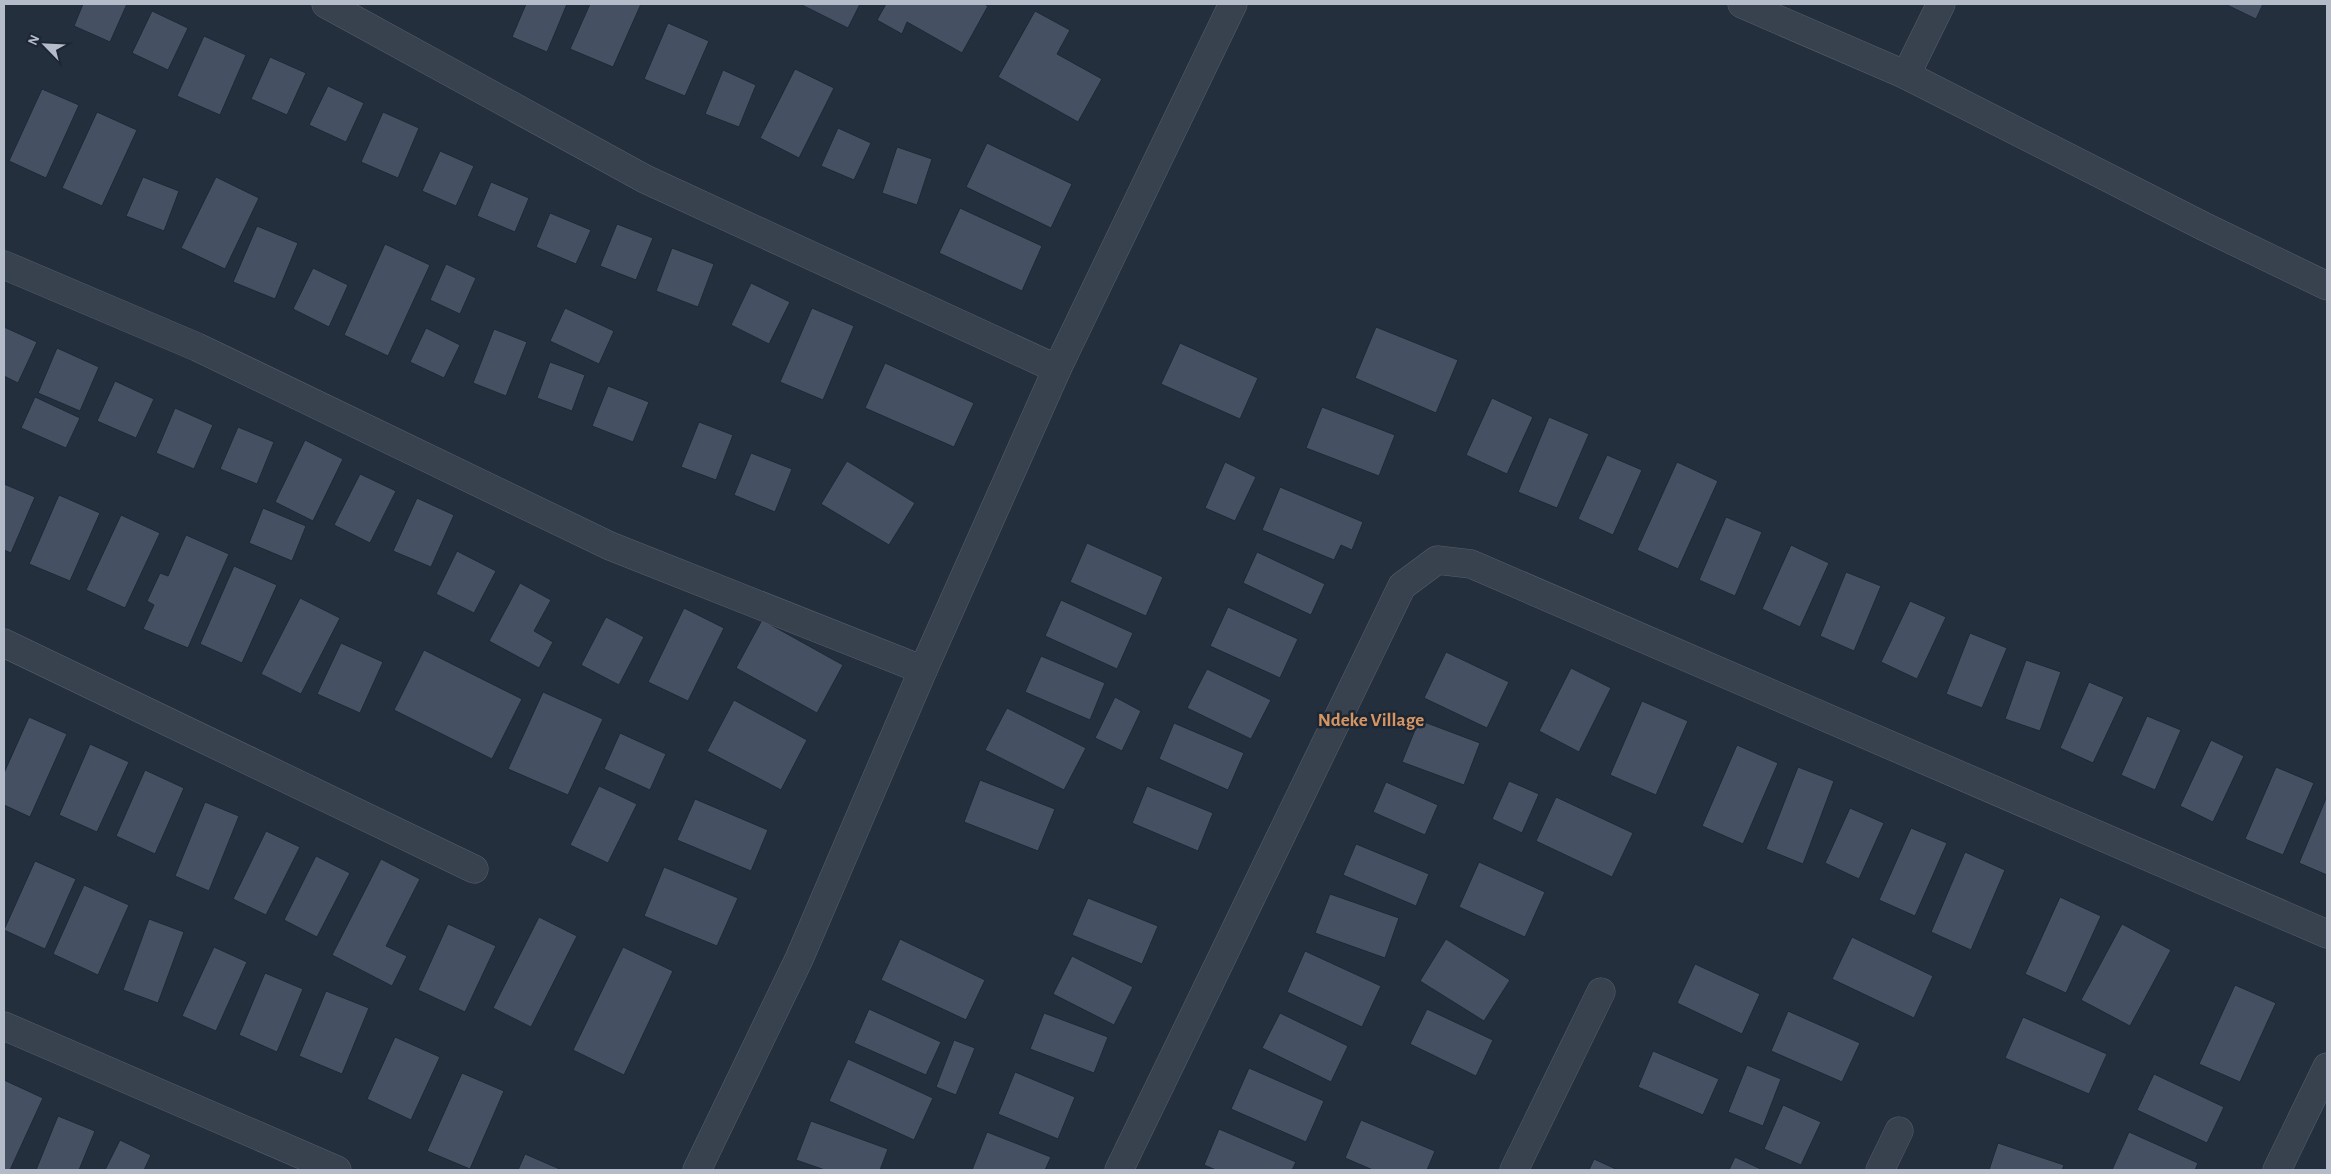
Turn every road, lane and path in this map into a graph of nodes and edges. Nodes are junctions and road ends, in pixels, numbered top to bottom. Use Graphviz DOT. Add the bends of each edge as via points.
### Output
graph roads {
  1 [pos="326,4"];
  2 [pos="1233,4"];
  3 [pos="1742,4"];
  4 [pos="1941,4"];
  5 [pos="1906,75"];
  6 [pos="4,265"];
  7 [pos="2327,286"];
  8 [pos="1057,369"];
  9 [pos="4,643"];
  10 [pos="923,670"];
  11 [pos="474,869"];
  12 [pos="2327,934"];
  13 [pos="1601,992"];
  14 [pos="4,1026"];
  15 [pos="2327,1067"];
  16 [pos="1899,1131"];
  17 [pos="337,1170"];
  18 [pos="697,1170"];
  19 [pos="1119,1170"];
  20 [pos="1514,1170"];
  21 [pos="1880,1170"];
  22 [pos="2277,1170"];
  1 -- 8 [label="street" via="646,179"];
  2 -- 8 [label="street"];
  3 -- 5 [label="street"];
  4 -- 5 [label="street"];
  5 -- 7 [label="street"];
  6 -- 10 [label="street" via="197,347 610,546"];
  8 -- 10 [label="street"];
  9 -- 11 [label="street"];
  10 -- 18 [label="street" via="799,959"];
  12 -- 19 [label="street" via="1471,564 1438,560 1402,586"];
  13 -- 20 [label="street"];
  14 -- 17 [label="street"];
  15 -- 22 [label="street"];
  16 -- 21 [label="street"];
}
